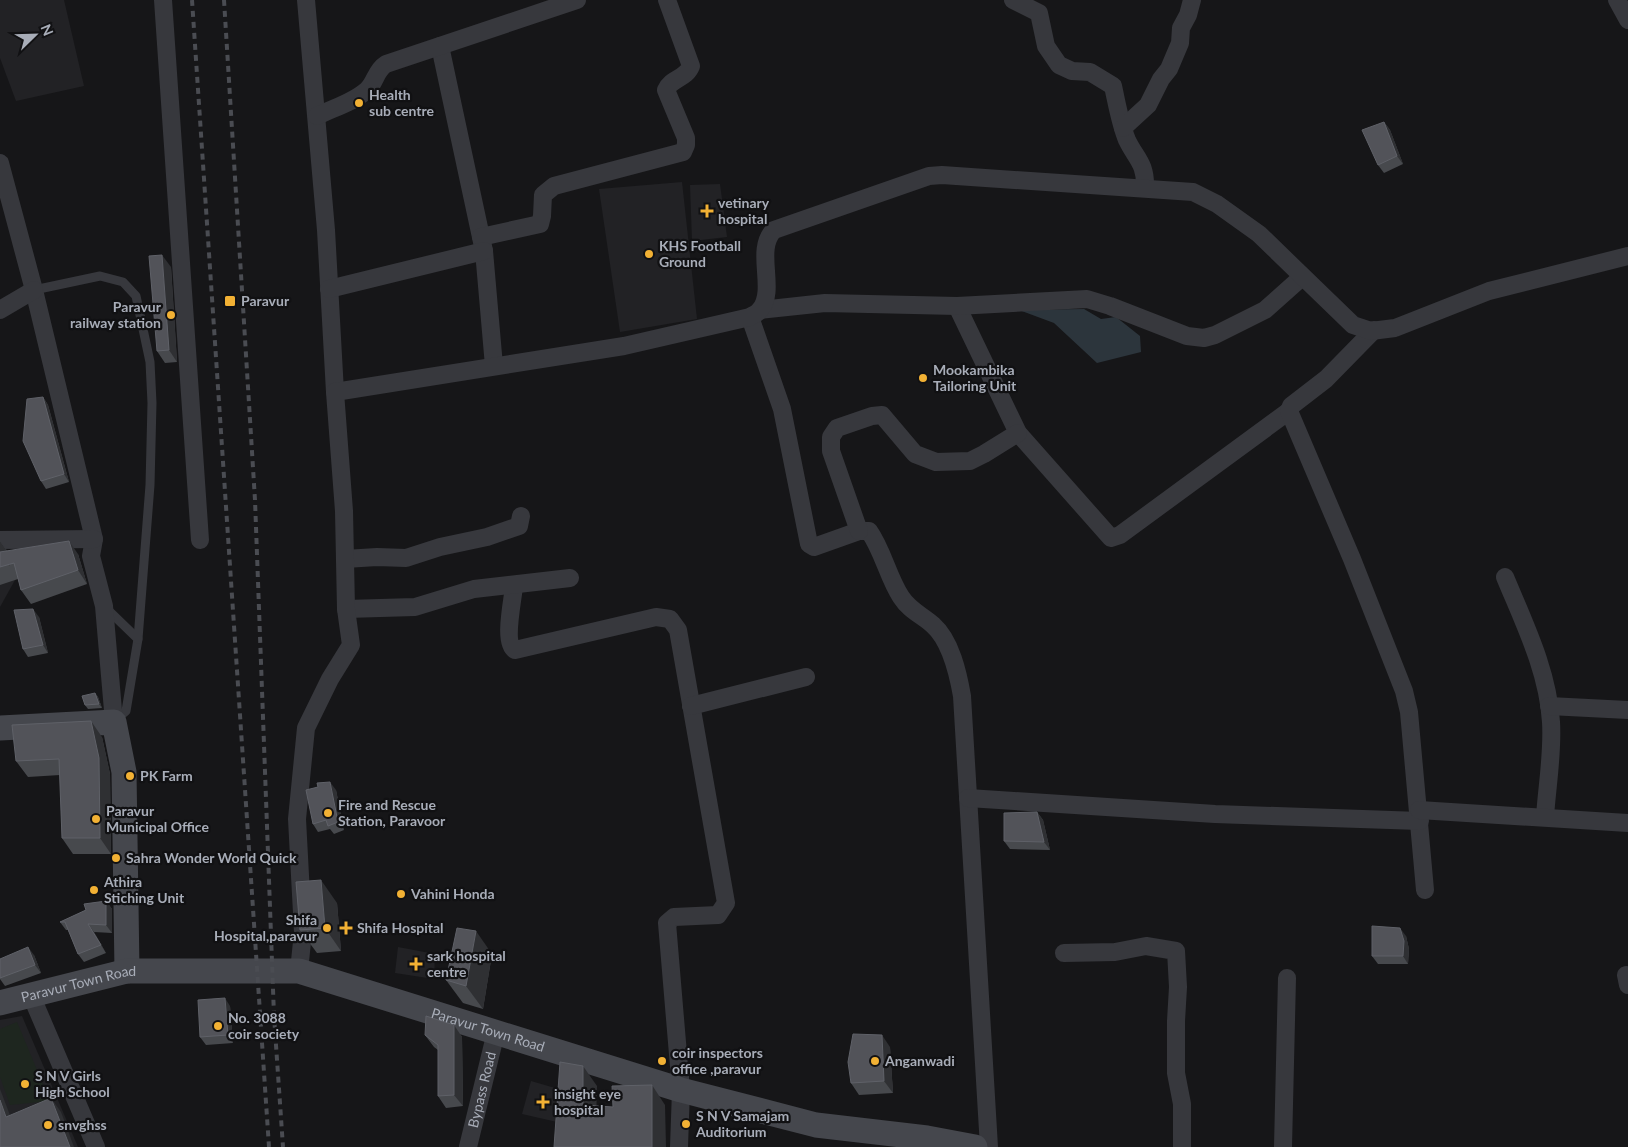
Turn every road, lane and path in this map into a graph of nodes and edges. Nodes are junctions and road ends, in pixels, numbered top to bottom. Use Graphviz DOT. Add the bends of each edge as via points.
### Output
graph roads {
  1 [pos="163,0"];
  2 [pos="306,0"];
  3 [pos="577,0"];
  4 [pos="667,0"];
  5 [pos="1013,0"];
  6 [pos="1192,0"];
  7 [pos="1618,0"];
  8 [pos="1628,20"];
  9 [pos="440,46"];
  10 [pos="317,116"];
  11 [pos="1123,128"];
  12 [pos="0,163"];
  13 [pos="1145,188"];
  14 [pos="483,244"];
  15 [pos="1628,256"];
  16 [pos="1302,277"];
  17 [pos="329,289"];
  18 [pos="34,290"];
  19 [pos="957,306"];
  20 [pos="0,310"];
  21 [pos="755,314"];
  22 [pos="1374,330"];
  23 [pos="494,366"];
  24 [pos="335,392"];
  25 [pos="1289,411"];
  26 [pos="1018,433"];
  27 [pos="521,516"];
  28 [pos="859,531"];
  29 [pos="94,539"];
  30 [pos="0,540"];
  31 [pos="200,540"];
  32 [pos="346,559"];
  33 [pos="1505,577"];
  34 [pos="570,578"];
  35 [pos="514,586"];
  36 [pos="104,606"];
  37 [pos="346,609"];
  38 [pos="138,639"];
  39 [pos="806,677"];
  40 [pos="691,706"];
  41 [pos="1549,706"];
  42 [pos="1628,710"];
  43 [pos="114,722"];
  44 [pos="0,728"];
  45 [pos="968,798"];
  46 [pos="1420,815"];
  47 [pos="1545,817"];
  48 [pos="1628,823"];
  49 [pos="1425,890"];
  50 [pos="1064,954"];
  51 [pos="127,971"];
  52 [pos="299,971"];
  53 [pos="1287,978"];
  54 [pos="31,995"];
  55 [pos="0,1003"];
  56 [pos="496,1032"];
  57 [pos="681,1090"];
  58 [pos="96,1147"];
  59 [pos="468,1147"];
  60 [pos="679,1147"];
  61 [pos="975,1147"];
  62 [pos="989,1147"];
  63 [pos="1182,1147"];
  64 [pos="1283,1147"];
  1 -- 31 [label="street"];
  2 -- 10 [label="street"];
  3 -- 9 [label="street"];
  4 -- 14 [label="street" via="691,66 685,76 666,90 686,138 683,152 554,186 543,195 540,224"];
  5 -- 11 [label="street" via="1039,12 1046,46 1059,65 1072,71 1090,72 1113,86"];
  6 -- 11 [label="street" via="1169,69 1160,79 1148,105"];
  7 -- 8 [label="street"];
  9 -- 10 [label="street" via="386,64 380,68 370,88"];
  9 -- 14 [label="street"];
  10 -- 17 [label="street"];
  11 -- 13 [label="street" via="1138,156"];
  12 -- 18 [label="street"];
  13 -- 16 [label="street" via="1193,192 1217,204 1259,234"];
  13 -- 21 [label="street" via="929,176 774,230 767,248 765,299"];
  14 -- 17 [label="street"];
  14 -- 23 [label="street"];
  15 -- 22 [label="street" via="1489,291 1395,328"];
  16 -- 19 [label="street" via="1265,310 1204,338 1187,336 1087,299"];
  16 -- 22 [label="street" via="1353,325"];
  17 -- 24 [label="street"];
  18 -- 20 [label="street"];
  18 -- 29 [label="street"];
  18 -- 38 [label="lane" via="100,276 123,282 136,296 150,362 152,403 150,485"];
  19 -- 21 [label="street" via="826,303"];
  19 -- 26 [label="street"];
  21 -- 23 [label="street" via="624,346"];
  21 -- 28 [label="street" via="782,409 809,544 814,547"];
  22 -- 25 [label="street" via="1347,360"];
  23 -- 24 [label="street"];
  24 -- 32 [label="street"];
  25 -- 26 [label="street" via="1120,535 1111,538"];
  25 -- 46 [label="street" via="1404,690"];
  26 -- 28 [label="street" via="970,461 936,462 914,454 882,415 837,428 831,437 831,451"];
  27 -- 32 [label="street" via="519,526 406,558"];
  28 -- 45 [label="street" via="870,531 900,595 914,613 937,630 954,662 962,696"];
  29 -- 30 [label="street"];
  29 -- 36 [label="street" via="91,556"];
  32 -- 37 [label="street"];
  33 -- 41 [label="street" via="1534,648"];
  34 -- 35 [label="street"];
  35 -- 37 [label="street" via="474,589 415,607"];
  35 -- 40 [label="street" via="508,639 515,650 656,617 670,619 678,630"];
  36 -- 38 [label="lane"];
  36 -- 43 [label="street"];
  37 -- 52 [label="street" via="351,645 306,728 297,819 303,932"];
  38 -- 43 [label="lane" via="126,711"];
  39 -- 40 [label="street"];
  40 -- 57 [label="street" via="726,903 718,915 674,917 667,923"];
  41 -- 42 [label="street"];
  41 -- 47 [label="street" via="1551,734"];
  43 -- 44 [label="main road"];
  43 -- 51 [label="main road" via="124,772"];
  45 -- 46 [label="street" via="1215,814"];
  45 -- 62 [label="street"];
  46 -- 47 [label="street"];
  46 -- 49 [label="street"];
  47 -- 48 [label="street"];
  50 -- 63 [label="street" via="1115,952 1146,946 1176,951 1176,1073 1182,1104"];
  51 -- 52 [label="main road, Paravur Town Road"];
  51 -- 54 [label="main road, Paravur Town Road"];
  52 -- 56 [label="main road, Paravur Town Road"];
  53 -- 64 [label="street"];
  54 -- 55 [label="main road, Paravur Town Road"];
  54 -- 58 [label="street"];
  56 -- 57 [label="main road, Paravur Town Road"];
  56 -- 59 [label="street, Bypass Road"];
  57 -- 60 [label="street"];
  57 -- 61 [label="main road, Paravur Town Road" via="816,1125"];
}
